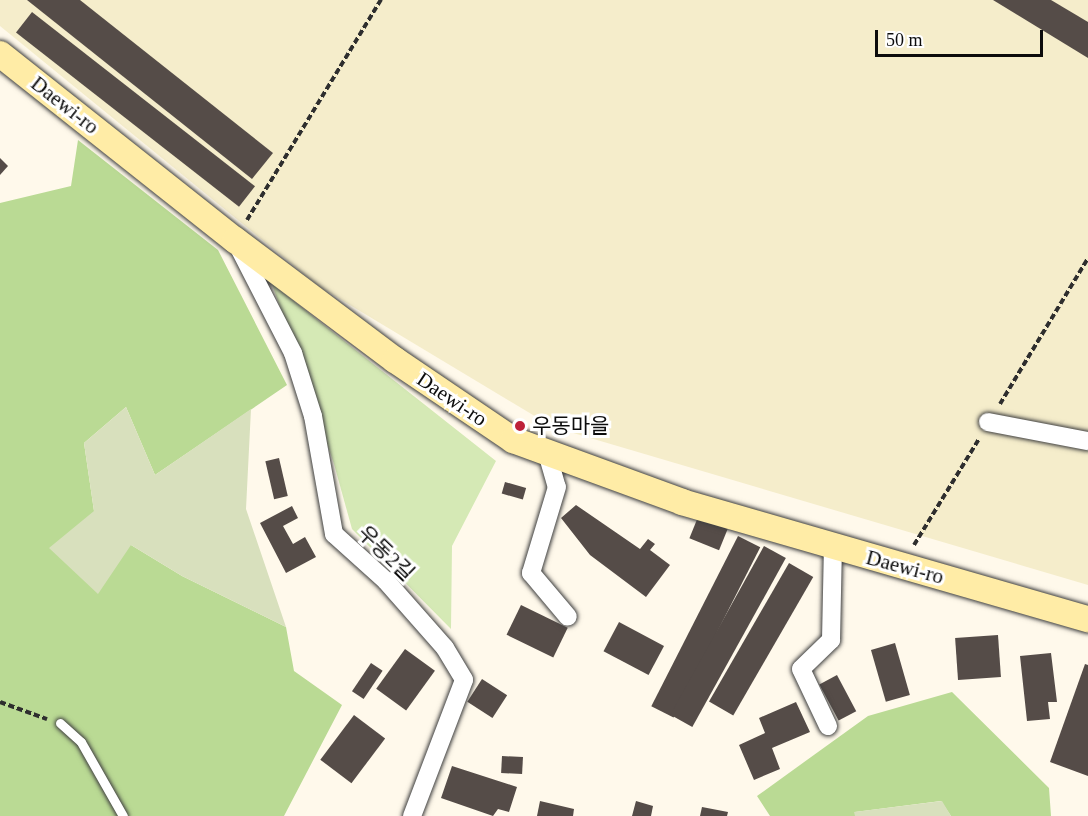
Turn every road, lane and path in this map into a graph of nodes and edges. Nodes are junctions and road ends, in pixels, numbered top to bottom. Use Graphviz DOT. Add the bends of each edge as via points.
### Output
graph roads {
  1 [pos="381,0"];
  2 [pos="0,54"];
  3 [pos="235,240"];
  4 [pos="988,422"];
  5 [pos="1088,441"];
  6 [pos="547,453"];
  7 [pos="833,547"];
  8 [pos="568,617"];
  9 [pos="1088,619"];
  10 [pos="0,702"];
  11 [pos="60,723"];
  12 [pos="828,726"];
  13 [pos="123,816"];
  14 [pos="412,816"];
  1 -- 3 [label="path"];
  2 -- 3 [label="main road, Daewi-ro"];
  3 -- 6 [label="main road, Daewi-ro" via="395,360 513,440"];
  3 -- 14 [label="street, 우동2길" via="293,353 313,417 334,534 386,581 445,648 464,680"];
  4 -- 5 [label="street"];
  6 -- 7 [label="main road, Daewi-ro" via="682,502"];
  6 -- 8 [label="street" via="557,487 531,573"];
  7 -- 9 [label="main road, Daewi-ro"];
  7 -- 12 [label="street" via="831,640 801,669"];
  10 -- 11 [label="path"];
  11 -- 13 [label="lane" via="81,742"];
}
